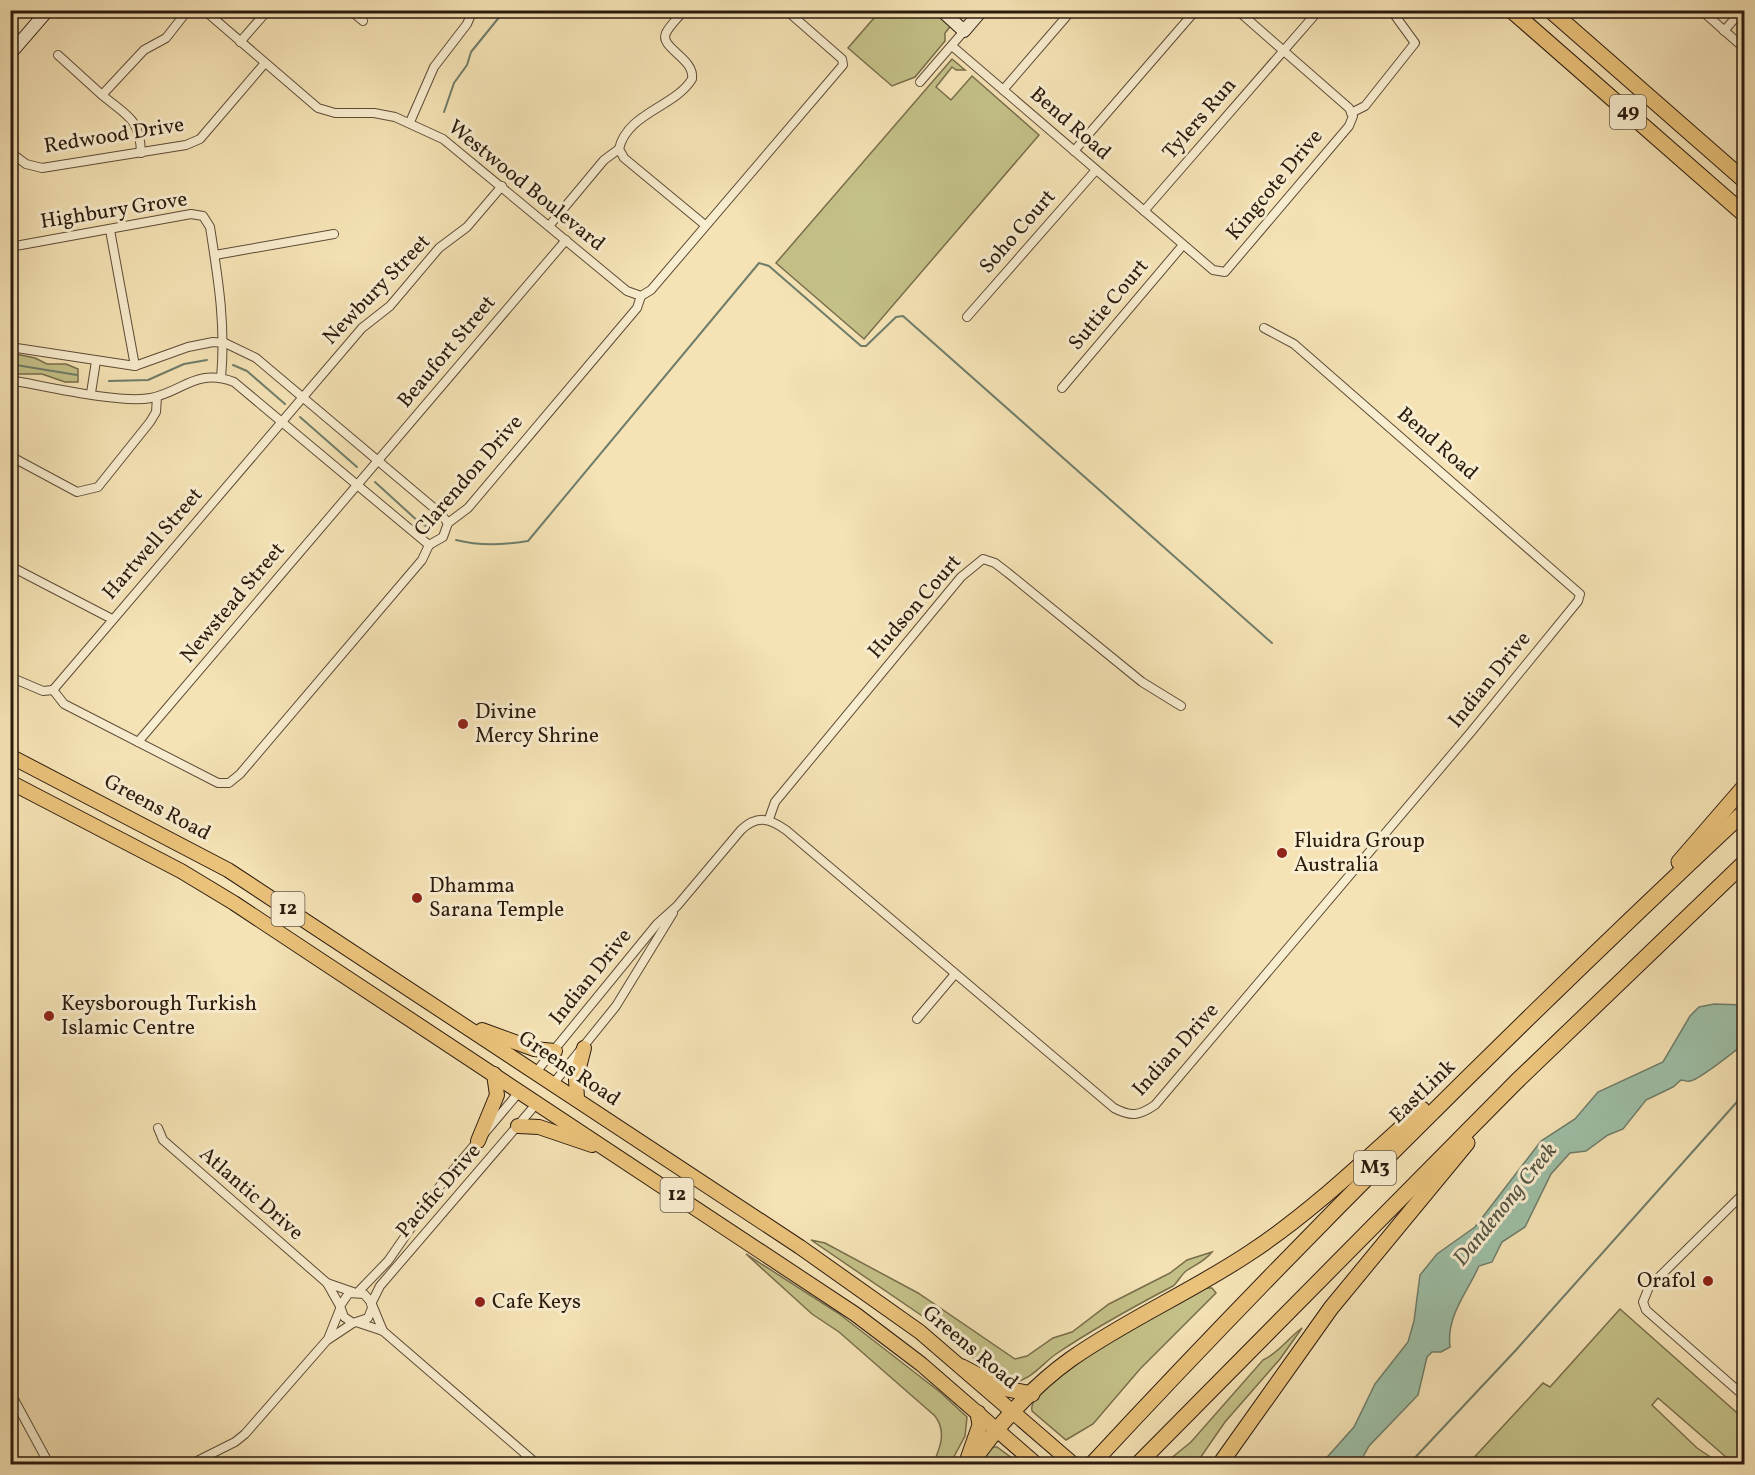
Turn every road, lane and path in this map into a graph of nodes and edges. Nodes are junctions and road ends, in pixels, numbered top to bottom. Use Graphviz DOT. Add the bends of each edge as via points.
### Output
graph roads {
  1 [pos="48,10"];
  2 [pos="188,10"];
  3 [pos="204,10"];
  4 [pos="268,10"];
  5 [pos="350,10"];
  6 [pos="473,10"];
  7 [pos="684,10"];
  8 [pos="786,10"];
  9 [pos="941,10"];
  10 [pos="982,10"];
  11 [pos="1072,10"];
  12 [pos="1196,10"];
  13 [pos="1237,10"];
  14 [pos="1319,10"];
  15 [pos="1391,10"];
  16 [pos="1511,10"];
  17 [pos="1550,10"];
  18 [pos="1701,10"];
  19 [pos="1742,10"];
  20 [pos="363,21"];
  21 [pos="964,31"];
  22 [pos="1725,31"];
  23 [pos="240,42"];
  24 [pos="952,46"];
  25 [pos="1744,48"];
  26 [pos="1283,51"];
  27 [pos="10,54"];
  28 [pos="57,55"];
  29 [pos="265,63"];
  30 [pos="920,82"];
  31 [pos="1003,90"];
  32 [pos="102,95"];
  33 [pos="1352,115"];
  34 [pos="410,122"];
  35 [pos="620,149"];
  36 [pos="1074,151"];
  37 [pos="10,152"];
  38 [pos="141,153"];
  39 [pos="1096,170"];
  40 [pos="1744,180"];
  41 [pos="502,186"];
  42 [pos="1144,212"];
  43 [pos="1744,214"];
  44 [pos="705,225"];
  45 [pos="549,226"];
  46 [pos="110,230"];
  47 [pos="334,234"];
  48 [pos="566,240"];
  49 [pos="1183,245"];
  50 [pos="10,247"];
  51 [pos="215,255"];
  52 [pos="1221,273"];
  53 [pos="641,296"];
  54 [pos="968,317"];
  55 [pos="1264,328"];
  56 [pos="225,343"];
  57 [pos="10,347"];
  58 [pos="96,361"];
  59 [pos="135,366"];
  60 [pos="221,378"];
  61 [pos="10,380"];
  62 [pos="1062,388"];
  63 [pos="91,393"];
  64 [pos="157,397"];
  65 [pos="303,398"];
  66 [pos="282,423"];
  67 [pos="10,456"];
  68 [pos="378,461"];
  69 [pos="356,487"];
  70 [pos="448,523"];
  71 [pos="429,545"];
  72 [pos="10,566"];
  73 [pos="1580,594"];
  74 [pos="112,619"];
  75 [pos="10,677"];
  76 [pos="53,690"];
  77 [pos="1181,706"];
  78 [pos="138,742"];
  79 [pos="10,756"];
  80 [pos="10,782"];
  81 [pos="1744,787"];
  82 [pos="112,808"];
  83 [pos="1744,812"];
  84 [pos="769,819"];
  85 [pos="101,830"];
  86 [pos="1744,863"];
  87 [pos="1744,874"];
  88 [pos="677,906"];
  89 [pos="1635,915"];
  90 [pos="1672,931"];
  91 [pos="955,974"];
  92 [pos="1557,990"];
  93 [pos="917,1019"];
  94 [pos="460,1022"];
  95 [pos="584,1048"];
  96 [pos="555,1051"];
  97 [pos="536,1072"];
  98 [pos="494,1074"];
  99 [pos="1516,1082"];
  100 [pos="553,1084"];
  101 [pos="520,1091"];
  102 [pos="576,1100"];
  103 [pos="537,1103"];
  104 [pos="518,1126"];
  105 [pos="158,1128"];
  106 [pos="478,1140"];
  107 [pos="624,1160"];
  108 [pos="1744,1192"];
  109 [pos="327,1283"];
  110 [pos="356,1292"];
  111 [pos="372,1306"];
  112 [pos="340,1308"];
  113 [pos="356,1323"];
  114 [pos="382,1331"];
  115 [pos="328,1339"];
  116 [pos="962,1367"];
  117 [pos="10,1392"];
  118 [pos="1032,1394"];
  119 [pos="1744,1396"];
  120 [pos="978,1413"];
  121 [pos="1015,1413"];
  122 [pos="998,1431"];
  123 [pos="1070,1461"];
  124 [pos="49,1464"];
  125 [pos="191,1464"];
  126 [pos="537,1464"];
  127 [pos="966,1464"];
  128 [pos="971,1464"];
  129 [pos="1036,1464"];
  130 [pos="1092,1464"];
  131 [pos="1138,1464"];
  132 [pos="1220,1464"];
  1 -- 27 [label="main road"];
  2 -- 32 [label="street" via="166,38 144,50"];
  3 -- 23 [label="street, Westwood Boulevard"];
  4 -- 23 [label="street"];
  5 -- 20 [label="street"];
  6 -- 34 [label="street" via="434,67"];
  7 -- 35 [label="street" via="665,38 689,64 692,79 678,94 645,114 622,140"];
  8 -- 44 [label="street, Clarendon Drive" via="838,55 843,65"];
  9 -- 21 [label="main road"];
  10 -- 21 [label="main road"];
  11 -- 31 [label="street"];
  12 -- 36 [label="street"];
  13 -- 26 [label="street"];
  14 -- 26 [label="street, Tylers Run"];
  15 -- 33 [label="street, Kingcote Drive" via="1416,43 1365,106"];
  16 -- 43 [label="highway, 49"];
  17 -- 40 [label="highway, 49"];
  18 -- 22 [label="street"];
  19 -- 22 [label="street"];
  21 -- 24 [label="street"];
  22 -- 25 [label="street"];
  23 -- 29 [label="street, Westwood Boulevard"];
  24 -- 30 [label="street"];
  24 -- 31 [label="street, Bend Road"];
  26 -- 33 [label="street"];
  26 -- 42 [label="street, Tylers Run"];
  28 -- 32 [label="street"];
  29 -- 34 [label="street, Westwood Boulevard" via="323,110 374,113"];
  29 -- 38 [label="street, Redwood Drive" via="200,139"];
  31 -- 36 [label="street, Bend Road"];
  32 -- 38 [label="street" via="134,121 140,130"];
  33 -- 52 [label="street, Kingcote Drive" via="1349,126"];
  34 -- 41 [label="street, Westwood Boulevard" via="443,139"];
  35 -- 44 [label="street" via="624,158"];
  35 -- 45 [label="street" via="604,160"];
  36 -- 39 [label="street, Bend Road"];
  37 -- 38 [label="street, Redwood Drive" via="26,164 42,168"];
  39 -- 42 [label="street, Bend Road"];
  39 -- 54 [label="street, Soho Court"];
  41 -- 45 [label="street, Westwood Boulevard"];
  41 -- 65 [label="street, Newbury Street" via="467,227 439,249 390,306 362,328"];
  42 -- 49 [label="street, Bend Road"];
  44 -- 53 [label="street, Clarendon Drive" via="651,290"];
  45 -- 48 [label="street, Westwood Boulevard"];
  46 -- 50 [label="street, Highbury Grove"];
  46 -- 51 [label="street, Highbury Grove" via="197,214 210,227"];
  46 -- 59 [label="street"];
  47 -- 51 [label="street"];
  48 -- 53 [label="street, Westwood Boulevard" via="627,291"];
  48 -- 68 [label="street, Beaufort Street"];
  49 -- 52 [label="street, Bend Road"];
  49 -- 62 [label="street, Suttie Court"];
  51 -- 56 [label="street, Highbury Grove"];
  53 -- 70 [label="street, Clarendon Drive" via="637,308 468,508"];
  55 -- 73 [label="street, Bend Road" via="1294,344"];
  56 -- 59 [label="street" via="188,347"];
  56 -- 60 [label="street, Highbury Grove"];
  56 -- 65 [label="street" via="256,358"];
  57 -- 58 [label="street"];
  58 -- 59 [label="street"];
  58 -- 63 [label="street"];
  60 -- 64 [label="street" via="200,377"];
  60 -- 66 [label="street" via="244,390"];
  61 -- 63 [label="street"];
  63 -- 64 [label="street" via="123,398"];
  64 -- 67 [label="street" via="156,412 150,422 99,487 77,492"];
  65 -- 66 [label="street, Newbury Street"];
  65 -- 68 [label="street"];
  66 -- 69 [label="street"];
  66 -- 74 [label="street, Hartwell Street"];
  68 -- 69 [label="street, Beaufort Street"];
  68 -- 70 [label="street"];
  69 -- 71 [label="street"];
  69 -- 78 [label="street, Newstead Street"];
  70 -- 71 [label="street, Clarendon Drive" via="443,537"];
  71 -- 78 [label="street, Clarendon Drive" via="422,560 234,779 218,783"];
  72 -- 74 [label="street"];
  73 -- 91 [label="street, Indian Drive" via="1471,732 1157,1102 1141,1115 1128,1115 1114,1108"];
  74 -- 76 [label="street, Hartwell Street"];
  75 -- 76 [label="street, Clarendon Drive" via="43,691"];
  76 -- 78 [label="street, Clarendon Drive" via="64,704"];
  77 -- 84 [label="street, Hudson Court" via="1142,682 995,563 982,560 961,577 775,802"];
  79 -- 82 [label="main road, Greens Road / 12"];
  80 -- 85 [label="main road, Greens Road / 12"];
  81 -- 89 [label="highway"];
  82 -- 85 [label="main road" via="102,815"];
  82 -- 94 [label="main road, Greens Road / 12" via="228,870"];
  83 -- 89 [label="highway, EastLink / M3"];
  84 -- 88 [label="street, Indian Drive" via="760,818 741,830"];
  84 -- 91 [label="street, Indian Drive"];
  85 -- 98 [label="main road, Greens Road / 12" via="234,903"];
  86 -- 90 [label="highway, M3"];
  87 -- 90 [label="highway"];
  88 -- 95 [label="street, Indian Drive" via="616,1006"];
  88 -- 96 [label="street, Indian Drive" via="657,924"];
  89 -- 92 [label="highway, EastLink / M3"];
  90 -- 99 [label="highway, M3"];
  91 -- 93 [label="street"];
  92 -- 118 [label="highway" via="1275,1234 1213,1276 1080,1354"];
  92 -- 130 [label="highway, EastLink / M3" via="1275,1270"];
  94 -- 96 [label="main road" via="534,1049"];
  94 -- 97 [label="main road, Greens Road / 12"];
  95 -- 100 [label="street, Indian Drive"];
  95 -- 102 [label="main road" via="576,1080"];
  96 -- 97 [label="street, Indian Drive"];
  97 -- 100 [label="main road, Greens Road / 12"];
  97 -- 101 [label="main road"];
  98 -- 101 [label="main road, Greens Road / 12"];
  98 -- 106 [label="main road" via="497,1095"];
  99 -- 131 [label="highway, M3"];
  99 -- 132 [label="highway" via="1339,1297"];
  100 -- 102 [label="main road, Greens Road / 12"];
  100 -- 103 [label="main road"];
  101 -- 103 [label="main road, Greens Road / 12"];
  101 -- 106 [label="street, Pacific Drive"];
  102 -- 116 [label="main road, Greens Road / 12" via="844,1276"];
  103 -- 104 [label="street, Pacific Drive"];
  103 -- 107 [label="main road, Greens Road / 12"];
  104 -- 107 [label="main road" via="539,1127"];
  104 -- 111 [label="street, Pacific Drive" via="380,1286"];
  105 -- 109 [label="street, Atlantic Drive" via="163,1140"];
  106 -- 110 [label="street, Pacific Drive" via="440,1186 388,1261"];
  107 -- 120 [label="main road, Greens Road / 12" via="855,1314"];
  108 -- 119 [label="street" via="1649,1287 1643,1302 1646,1310"];
  109 -- 110 [label="street, Atlantic Drive"];
  109 -- 112 [label="street, Atlantic Drive"];
  110 -- 111 [label="street" via="368,1297"];
  110 -- 112 [label="street" via="345,1296"];
  111 -- 113 [label="street" via="368,1318"];
  111 -- 114 [label="street"];
  112 -- 113 [label="street" via="344,1317"];
  112 -- 115 [label="street"];
  113 -- 114 [label="street"];
  113 -- 115 [label="street"];
  114 -- 126 [label="street"];
  115 -- 125 [label="street" via="245,1434"];
  116 -- 118 [label="highway" via="1002,1388"];
  116 -- 121 [label="main road, Greens Road / 12"];
  117 -- 124 [label="street"];
  118 -- 121 [label="highway"];
  120 -- 122 [label="main road, Greens Road / 12"];
  120 -- 127 [label="highway" via="980,1425"];
  121 -- 122 [label="highway"];
  121 -- 123 [label="main road, Greens Road / 12"];
  122 -- 128 [label="highway"];
  122 -- 129 [label="main road, Greens Road / 12"];
}
